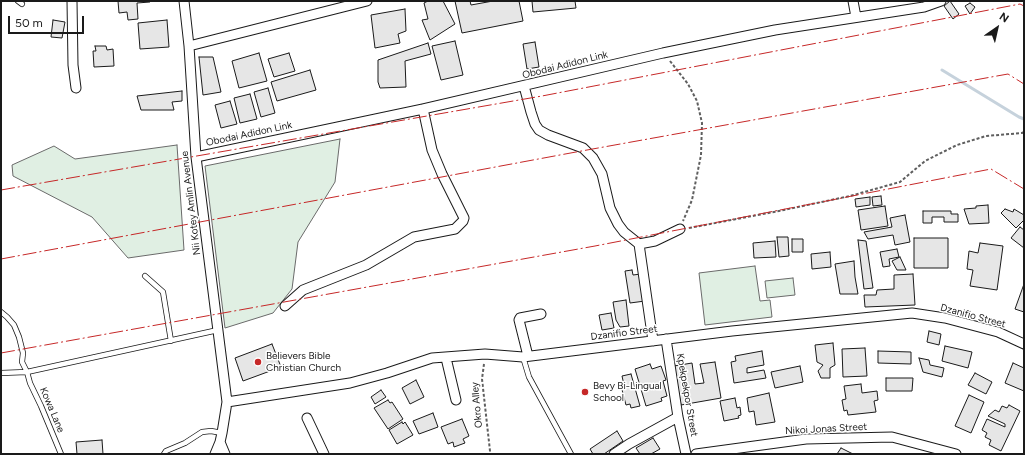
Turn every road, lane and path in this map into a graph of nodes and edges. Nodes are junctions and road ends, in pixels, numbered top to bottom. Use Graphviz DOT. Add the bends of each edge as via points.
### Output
graph roads {
  1 [pos="72,1"];
  2 [pos="184,1"];
  3 [pos="367,1"];
  4 [pos="854,1"];
  5 [pos="941,1"];
  6 [pos="924,4"];
  7 [pos="856,17"];
  8 [pos="189,46"];
  9 [pos="663,53"];
  10 [pos="524,86"];
  11 [pos="76,88"];
  12 [pos="423,109"];
  13 [pos="1024,132"];
  14 [pos="196,157"];
  15 [pos="680,229"];
  16 [pos="639,244"];
  17 [pos="145,276"];
  18 [pos="285,306"];
  19 [pos="1,312"];
  20 [pos="541,314"];
  21 [pos="218,330"];
  22 [pos="666,339"];
  23 [pos="171,341"];
  24 [pos="653,341"];
  25 [pos="1024,344"];
  26 [pos="485,354"];
  27 [pos="525,357"];
  28 [pos="446,358"];
  29 [pos="27,372"];
  30 [pos="1,373"];
  31 [pos="456,400"];
  32 [pos="226,402"];
  33 [pos="678,417"];
  34 [pos="307,418"];
  35 [pos="221,438"];
  36 [pos="61,454"];
  37 [pos="164,454"];
  38 [pos="215,454"];
  39 [pos="225,454"];
  40 [pos="324,454"];
  41 [pos="490,454"];
  42 [pos="571,454"];
  43 [pos="614,454"];
  44 [pos="686,454"];
  45 [pos="696,454"];
  46 [pos="954,454"];
  1 -- 11 [label="street"];
  2 -- 8 [label="street, Nii Kotey Amlin Avenue"];
  3 -- 8 [label="street"];
  4 -- 7 [label="street"];
  5 -- 6 [label="street, Obodai Adidon Link"];
  6 -- 7 [label="street, Obodai Adidon Link"];
  7 -- 9 [label="street, Obodai Adidon Link" via="775,30"];
  8 -- 14 [label="street, Nii Kotey Amlin Avenue"];
  9 -- 10 [label="street, Obodai Adidon Link"];
  9 -- 15 [label="path" via="688,84 697,101 702,123 701,155 692,200"];
  10 -- 12 [label="street, Obodai Adidon Link"];
  10 -- 16 [label="street" via="539,130 548,136 583,148 593,158 602,174 610,208 618,224"];
  12 -- 14 [label="street, Obodai Adidon Link"];
  12 -- 18 [label="street" via="432,150 464,218 463,221 455,229 414,237 366,265 303,290"];
  13 -- 15 [label="path" via="986,136 957,146 925,161 900,182 850,196"];
  14 -- 21 [label="street, Nii Kotey Amlin Avenue"];
  15 -- 16 [label="street" via="655,241"];
  16 -- 24 [label="street"];
  17 -- 23 [label="lane" via="163,292"];
  19 -- 29 [label="lane, Kowa Lane" via="14,325 23,353 22,362"];
  20 -- 27 [label="street" via="519,320"];
  21 -- 23 [label="lane"];
  21 -- 32 [label="street, Nii Kotey Amlin Avenue"];
  22 -- 24 [label="street, Dzanifio Street"];
  22 -- 25 [label="street, Dzanifio Street" via="912,313 945,318 998,332"];
  22 -- 33 [label="street, Kpekpekpor Street"];
  23 -- 29 [label="lane"];
  24 -- 27 [label="street, Dzanifio Street"];
  26 -- 27 [label="street, Dzanifio Street"];
  26 -- 28 [label="street, Dzanifio Street"];
  26 -- 41 [label="path, Okro Alley" via="482,378"];
  27 -- 42 [label="lane" via="529,377"];
  28 -- 31 [label="street"];
  28 -- 32 [label="street, Dzanifio Street" via="432,358 350,383"];
  29 -- 30 [label="lane"];
  29 -- 36 [label="lane, Kowa Lane"];
  32 -- 35 [label="street, Nii Kotey Amlin Avenue"];
  33 -- 43 [label="street"];
  33 -- 44 [label="street, Kpekpekpor Street"];
  34 -- 40 [label="street"];
  35 -- 37 [label="lane" via="210,431 202,432"];
  35 -- 38 [label="street"];
  35 -- 39 [label="street"];
  45 -- 46 [label="street, Nikoi Jonas Street" via="806,440 892,437"];
}
